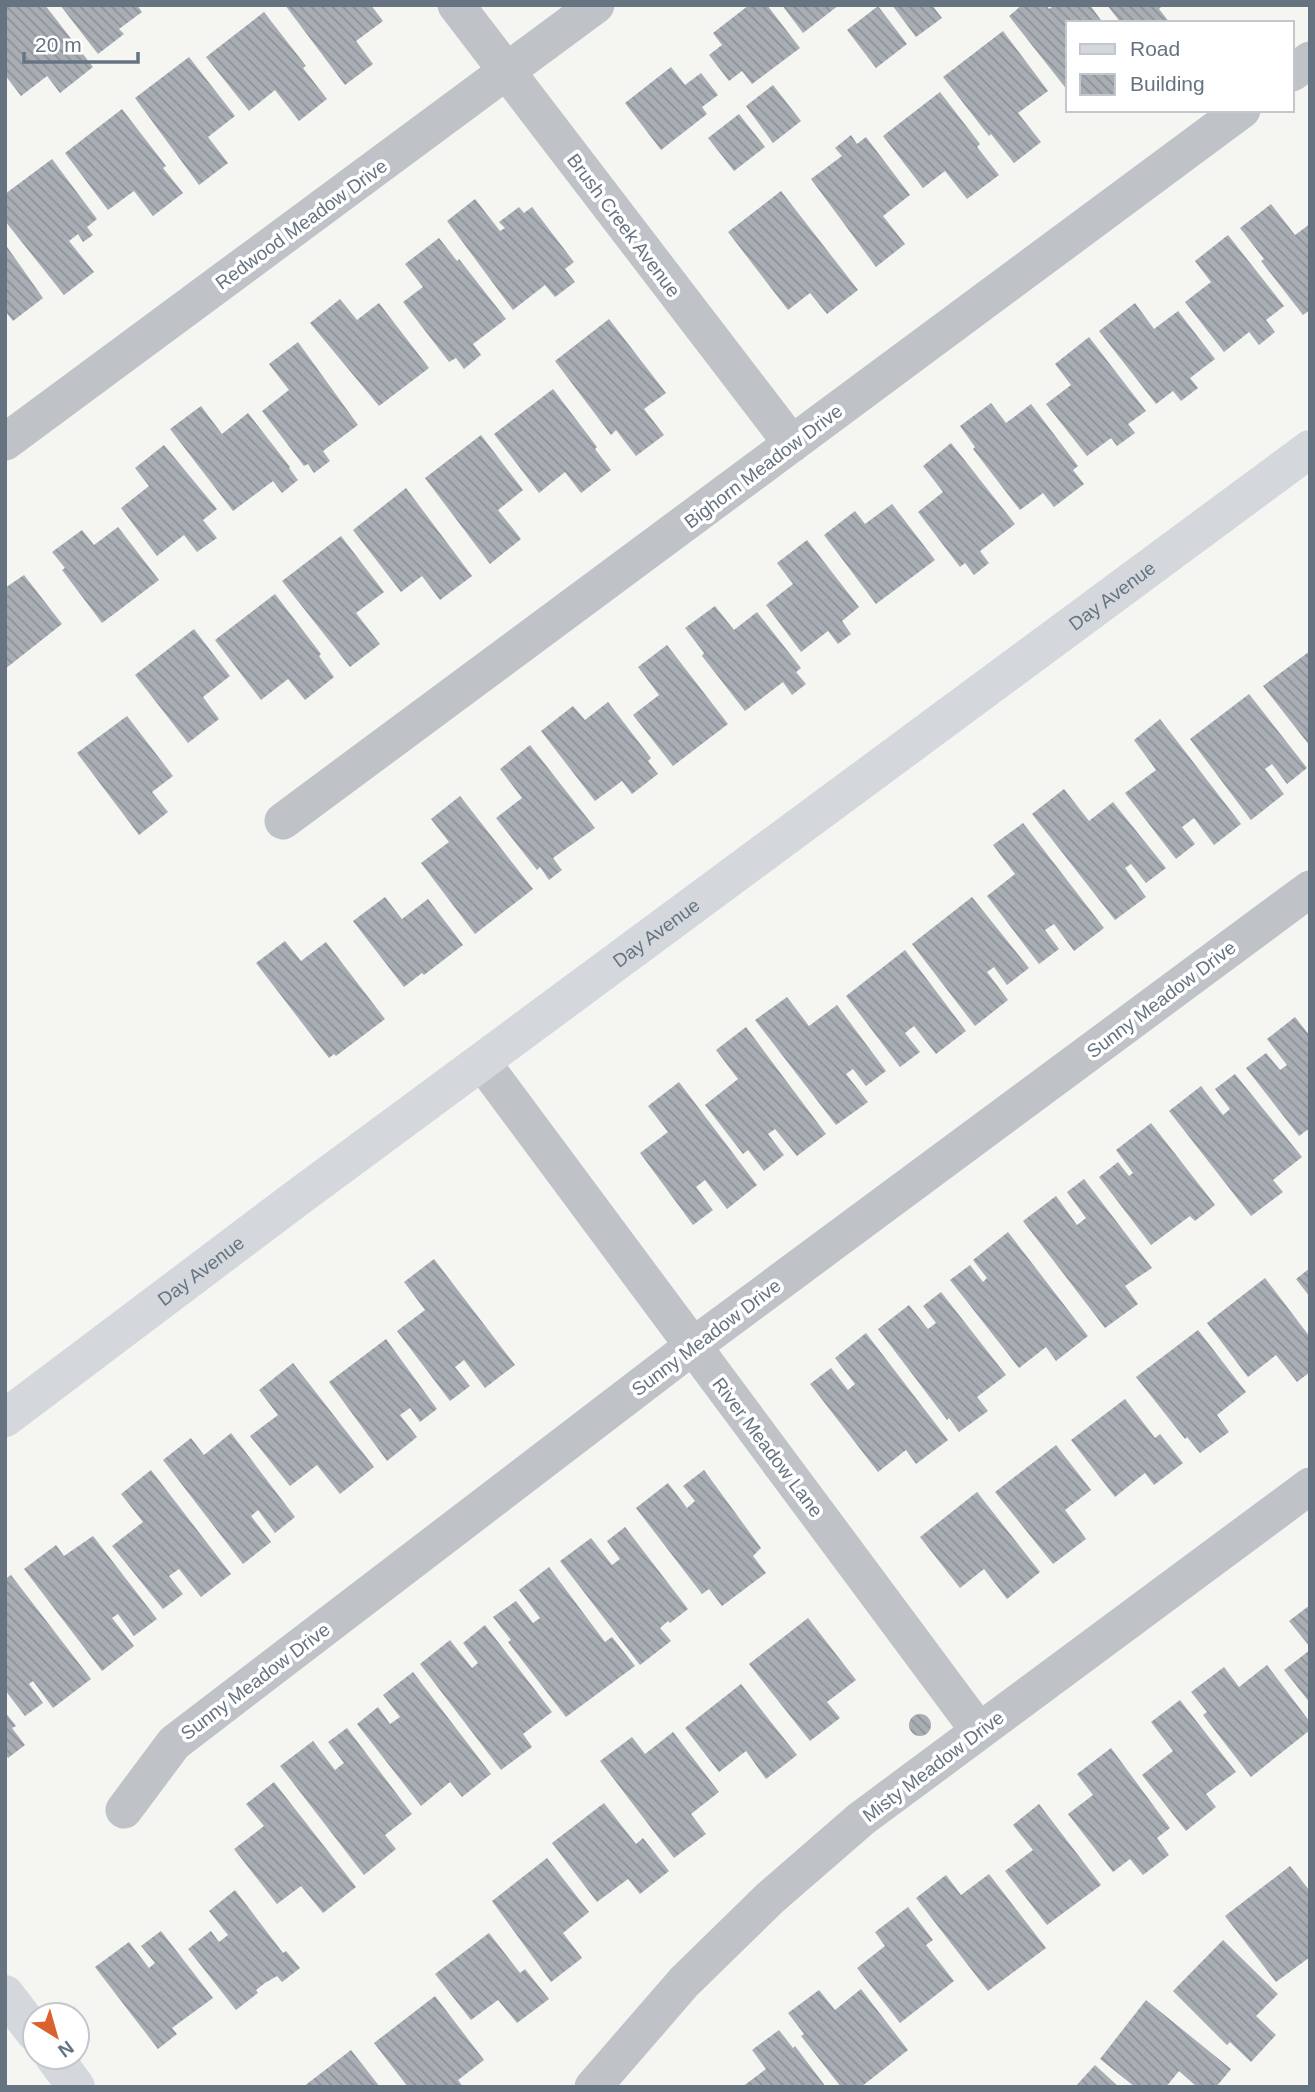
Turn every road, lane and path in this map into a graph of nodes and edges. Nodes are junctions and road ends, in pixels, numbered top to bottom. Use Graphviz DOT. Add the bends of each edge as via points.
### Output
graph roads {
  1 [pos="456,5"];
  2 [pos="596,5"];
  3 [pos="1310,60"];
  4 [pos="506,72"];
  5 [pos="1294,72"];
  6 [pos="1239,112"];
  7 [pos="5,442"];
  8 [pos="792,444"];
  9 [pos="1310,449"];
  10 [pos="283,821"];
  11 [pos="1310,889"];
  12 [pos="482,1062"];
  13 [pos="693,1346"];
  14 [pos="5,1418"];
  15 [pos="1310,1486"];
  16 [pos="978,1731"];
  17 [pos="124,1810"];
  18 [pos="5,1994"];
  19 [pos="21,2015"];
  20 [pos="64,2071"];
  21 [pos="76,2087"];
  22 [pos="593,2087"];
  1 -- 4 [label="street, Brush Creek Avenue"];
  2 -- 4 [label="street, Redwood Meadow Drive"];
  3 -- 5 [label="street"];
  4 -- 7 [label="street, Redwood Meadow Drive"];
  4 -- 8 [label="street, Brush Creek Avenue"];
  6 -- 8 [label="street, Bighorn Meadow Drive"];
  8 -- 10 [label="street, Bighorn Meadow Drive"];
  9 -- 12 [label="street, Day Avenue"];
  11 -- 13 [label="street, Sunny Meadow Drive"];
  12 -- 13 [label="street, River Meadow Lane"];
  12 -- 14 [label="street, Day Avenue"];
  13 -- 16 [label="street, River Meadow Lane"];
  13 -- 17 [label="street, Sunny Meadow Drive" via="174,1743"];
  15 -- 16 [label="street, Misty Meadow Drive"];
  16 -- 22 [label="street, Misty Meadow Drive" via="861,1819 770,1898 684,1982"];
  18 -- 19 [label="street"];
  20 -- 21 [label="street"];
}
